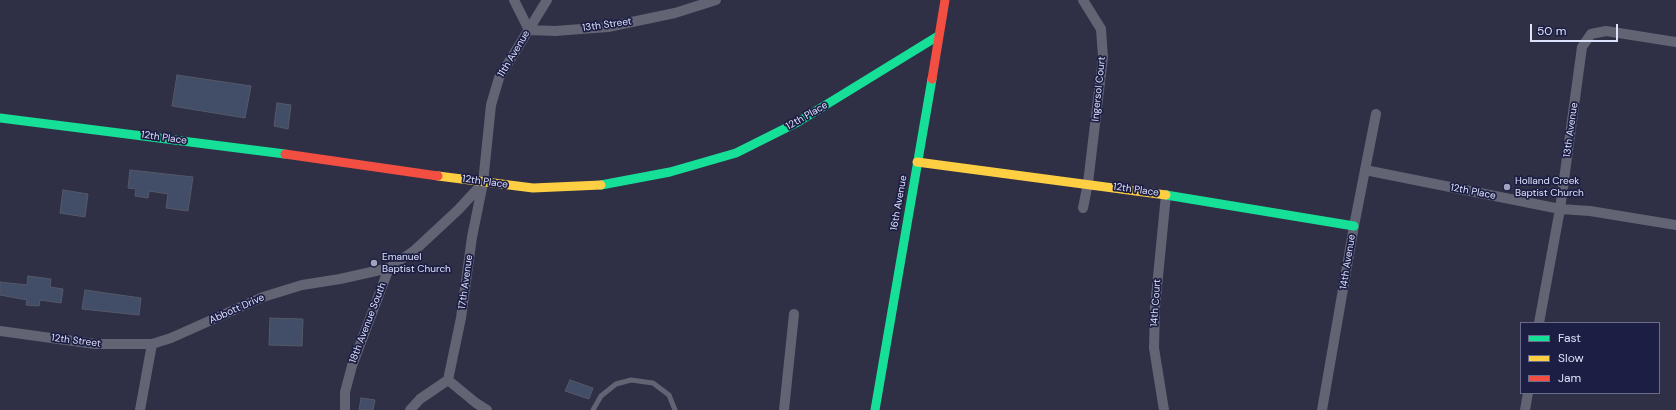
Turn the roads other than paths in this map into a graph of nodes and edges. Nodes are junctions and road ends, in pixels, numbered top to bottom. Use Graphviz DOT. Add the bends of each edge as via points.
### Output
graph roads {
  1 [pos="514,0"];
  2 [pos="547,0"];
  3 [pos="716,0"];
  4 [pos="945,0"];
  5 [pos="1083,0"];
  6 [pos="529,30"];
  7 [pos="938,36"];
  8 [pos="1676,42"];
  9 [pos="1376,114"];
  10 [pos="0,118"];
  11 [pos="917,162"];
  12 [pos="1365,170"];
  13 [pos="483,183"];
  14 [pos="1088,184"];
  15 [pos="1166,195"];
  16 [pos="1083,208"];
  17 [pos="1560,209"];
  18 [pos="1676,225"];
  19 [pos="1354,226"];
  20 [pos="389,268"];
  21 [pos="794,314"];
  22 [pos="1539,322"];
  23 [pos="0,331"];
  24 [pos="152,344"];
  25 [pos="448,380"];
  26 [pos="1528,394"];
  27 [pos="140,410"];
  28 [pos="344,410"];
  29 [pos="410,410"];
  30 [pos="487,410"];
  31 [pos="593,410"];
  32 [pos="675,410"];
  33 [pos="784,410"];
  34 [pos="876,410"];
  35 [pos="1164,410"];
  36 [pos="1322,410"];
  37 [pos="1525,410"];
  1 -- 6 [label="street"];
  2 -- 6 [label="street, 11th Avenue"];
  3 -- 6 [label="street, 13th Street" via="608,27"];
  4 -- 7 [label="street, 16th Avenue"];
  5 -- 14 [label="street, Ingersol Court" via="1101,29 1103,57"];
  6 -- 13 [label="street, 11th Avenue" via="499,78 491,105"];
  7 -- 11 [label="street, 16th Avenue"];
  7 -- 13 [label="street, 12th Place" via="798,122 736,153 670,172 603,185 533,188"];
  8 -- 17 [label="street, 13th Avenue" via="1606,30 1591,34 1582,48"];
  9 -- 12 [label="street, 14th Avenue"];
  10 -- 13 [label="street, 12th Place" via="348,162"];
  11 -- 14 [label="street, 12th Place"];
  11 -- 34 [label="street, 16th Avenue"];
  12 -- 17 [label="street, 12th Place"];
  12 -- 19 [label="street, 14th Avenue"];
  13 -- 20 [label="street" via="415,250"];
  13 -- 25 [label="street, 17th Avenue"];
  14 -- 15 [label="street, 12th Place"];
  14 -- 16 [label="street"];
  15 -- 19 [label="street, 12th Place"];
  15 -- 35 [label="street, 14th Court" via="1154,308 1154,348"];
  17 -- 18 [label="street, 12th Place" via="1590,211"];
  17 -- 22 [label="street, 13th Avenue"];
  19 -- 36 [label="street, 14th Avenue"];
  20 -- 24 [label="street, Abbott Drive" via="302,285 263,297"];
  20 -- 28 [label="street, 18th Avenue South" via="352,366 345,392"];
  21 -- 33 [label="street"];
  23 -- 24 [label="street, 12th Street" via="94,344"];
  24 -- 27 [label="street"];
  25 -- 29 [label="street"];
  25 -- 30 [label="street"];
  26 -- 37 [label="street"];
  31 -- 32 [label="lane" via="601,396 616,384 631,380 653,383 669,395"];
}
